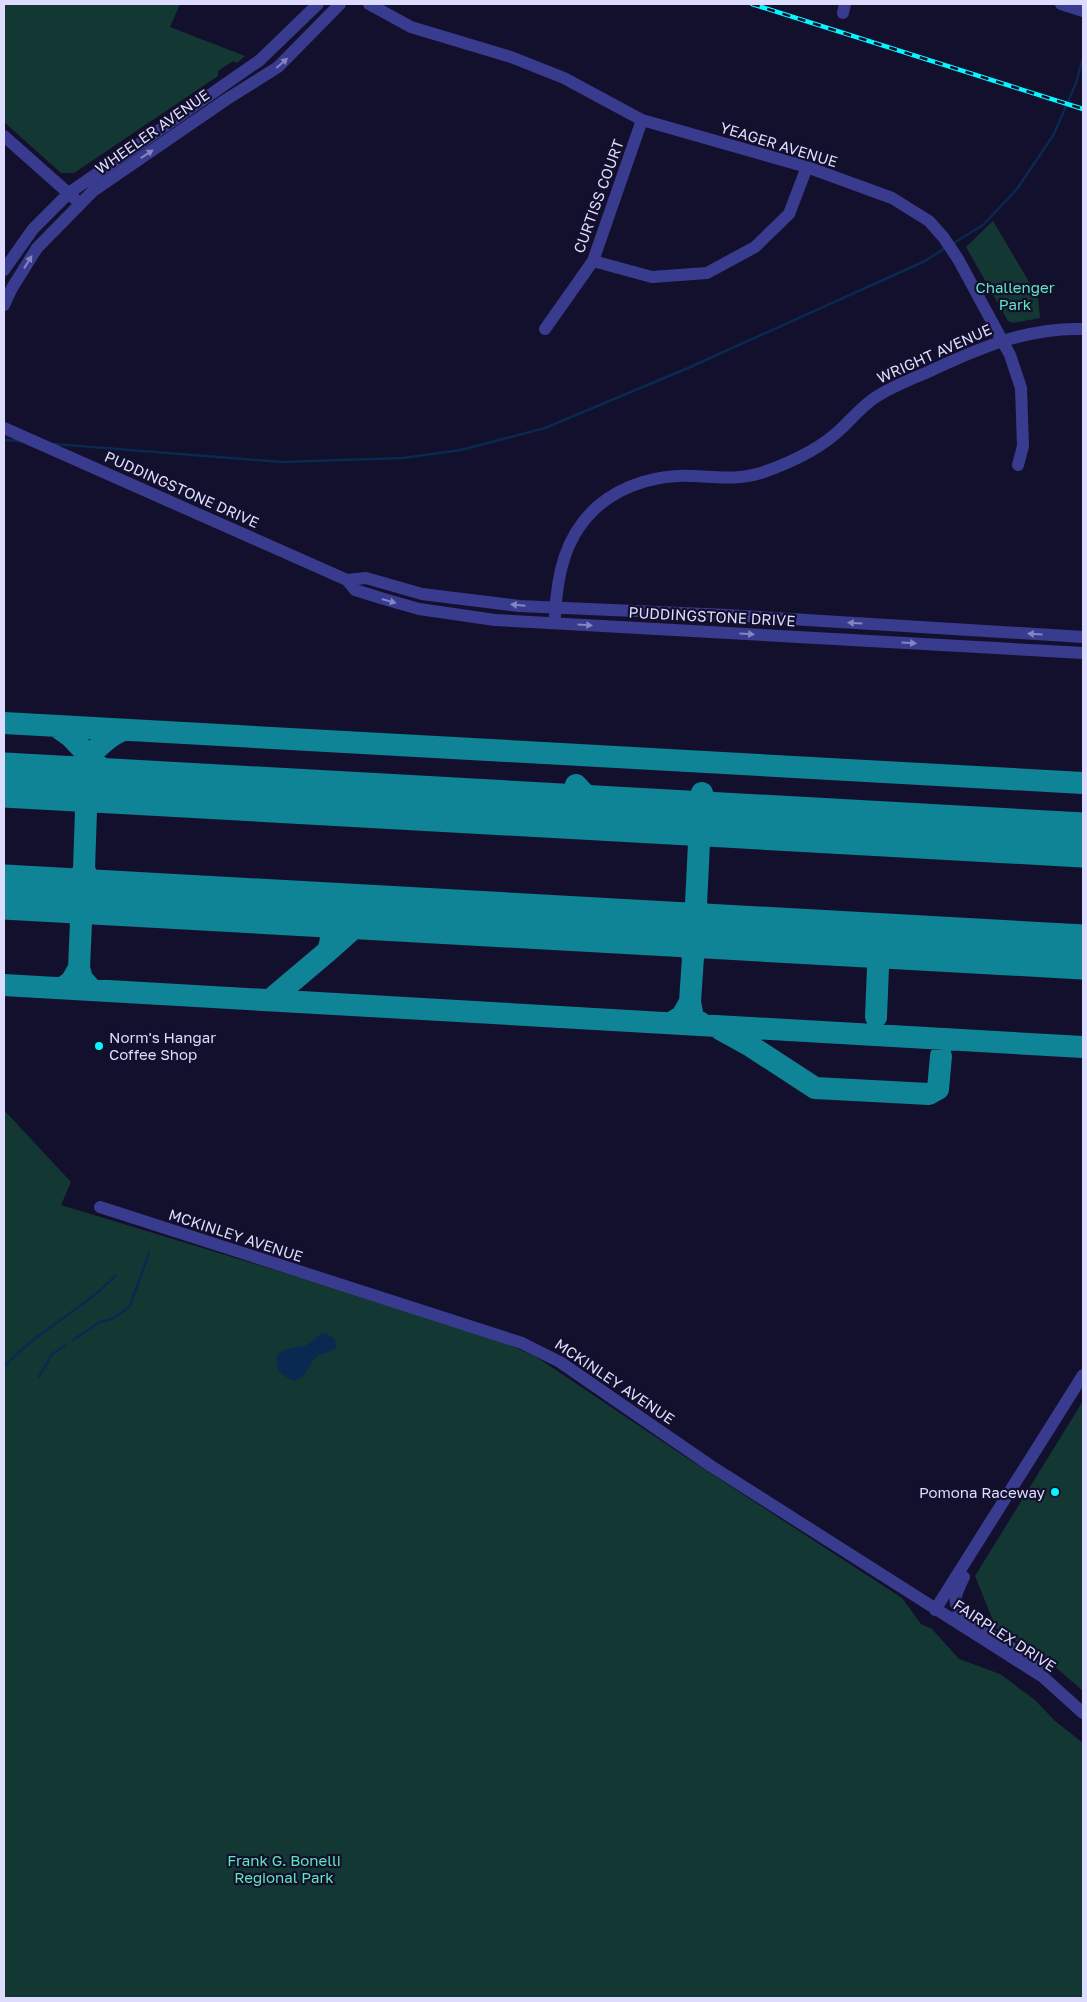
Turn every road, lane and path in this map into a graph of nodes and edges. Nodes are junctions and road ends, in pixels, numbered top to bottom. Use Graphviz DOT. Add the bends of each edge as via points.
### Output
graph roads {
  1 [pos="318,4"];
  2 [pos="340,4"];
  3 [pos="369,4"];
  4 [pos="1061,4"];
  5 [pos="1082,8"];
  6 [pos="642,120"];
  7 [pos="4,136"];
  8 [pos="807,167"];
  9 [pos="69,193"];
  10 [pos="80,204"];
  11 [pos="593,262"];
  12 [pos="4,270"];
  13 [pos="4,305"];
  14 [pos="545,329"];
  15 [pos="1083,329"];
  16 [pos="1003,340"];
  17 [pos="4,428"];
  18 [pos="1018,465"];
  19 [pos="347,580"];
  20 [pos="555,608"];
  21 [pos="554,623"];
  22 [pos="1083,636"];
  23 [pos="1083,653"];
  24 [pos="100,1207"];
  25 [pos="1083,1375"];
  26 [pos="983,1534"];
  27 [pos="936,1610"];
  28 [pos="1083,1705"];
  29 [pos="1083,1713"];
  1 -- 9 [label="street, WHEELER AVENUE" via="260,60"];
  10 -- 2 [label="street, WHEELER AVENUE, one-way" via="226,99 278,67"];
  3 -- 6 [label="street, YEAGER AVENUE" via="411,27 511,57 564,78"];
  4 -- 5 [label="street"];
  6 -- 8 [label="street, YEAGER AVENUE"];
  6 -- 11 [label="street, CURTISS COURT"];
  7 -- 9 [label="street"];
  8 -- 11 [label="street" via="788,214 755,247 707,272 652,277"];
  8 -- 16 [label="street, YEAGER AVENUE" via="892,198 929,221 955,254"];
  9 -- 10 [label="street"];
  9 -- 12 [label="street, WHEELER AVENUE" via="33,229"];
  13 -- 10 [label="street, WHEELER AVENUE, one-way" via="37,248"];
  11 -- 14 [label="street, CURTISS COURT"];
  15 -- 16 [label="street, WRIGHT AVENUE" via="1047,331"];
  16 -- 18 [label="street, YEAGER AVENUE" via="1021,388 1023,446"];
  16 -- 20 [label="street, WRIGHT AVENUE" via="876,397 827,441 776,468 726,479 675,476 651,479 618,493 599,506 575,533 558,576"];
  17 -- 19 [label="street, PUDDINGSTONE DRIVE"];
  20 -- 19 [label="street, PUDDINGSTONE DRIVE, one-way" via="453,599 366,578"];
  19 -- 21 [label="street, PUDDINGSTONE DRIVE, one-way" via="356,590 419,609 495,620"];
  20 -- 21 [label="street, WRIGHT AVENUE"];
  22 -- 20 [label="street, PUDDINGSTONE DRIVE, one-way"];
  21 -- 23 [label="street, PUDDINGSTONE DRIVE, one-way"];
  24 -- 27 [label="street, MCKINLEY AVENUE" via="541,1351 711,1466"];
  25 -- 26 [label="street, FAIRPLEX DRIVE"];
  26 -- 27 [label="street, FAIRPLEX DRIVE"];
  26 -- 28 [label="street" via="958,1590 955,1600 958,1611 1059,1680"];
  27 -- 29 [label="street, FAIRPLEX DRIVE" via="1043,1677"];
}
